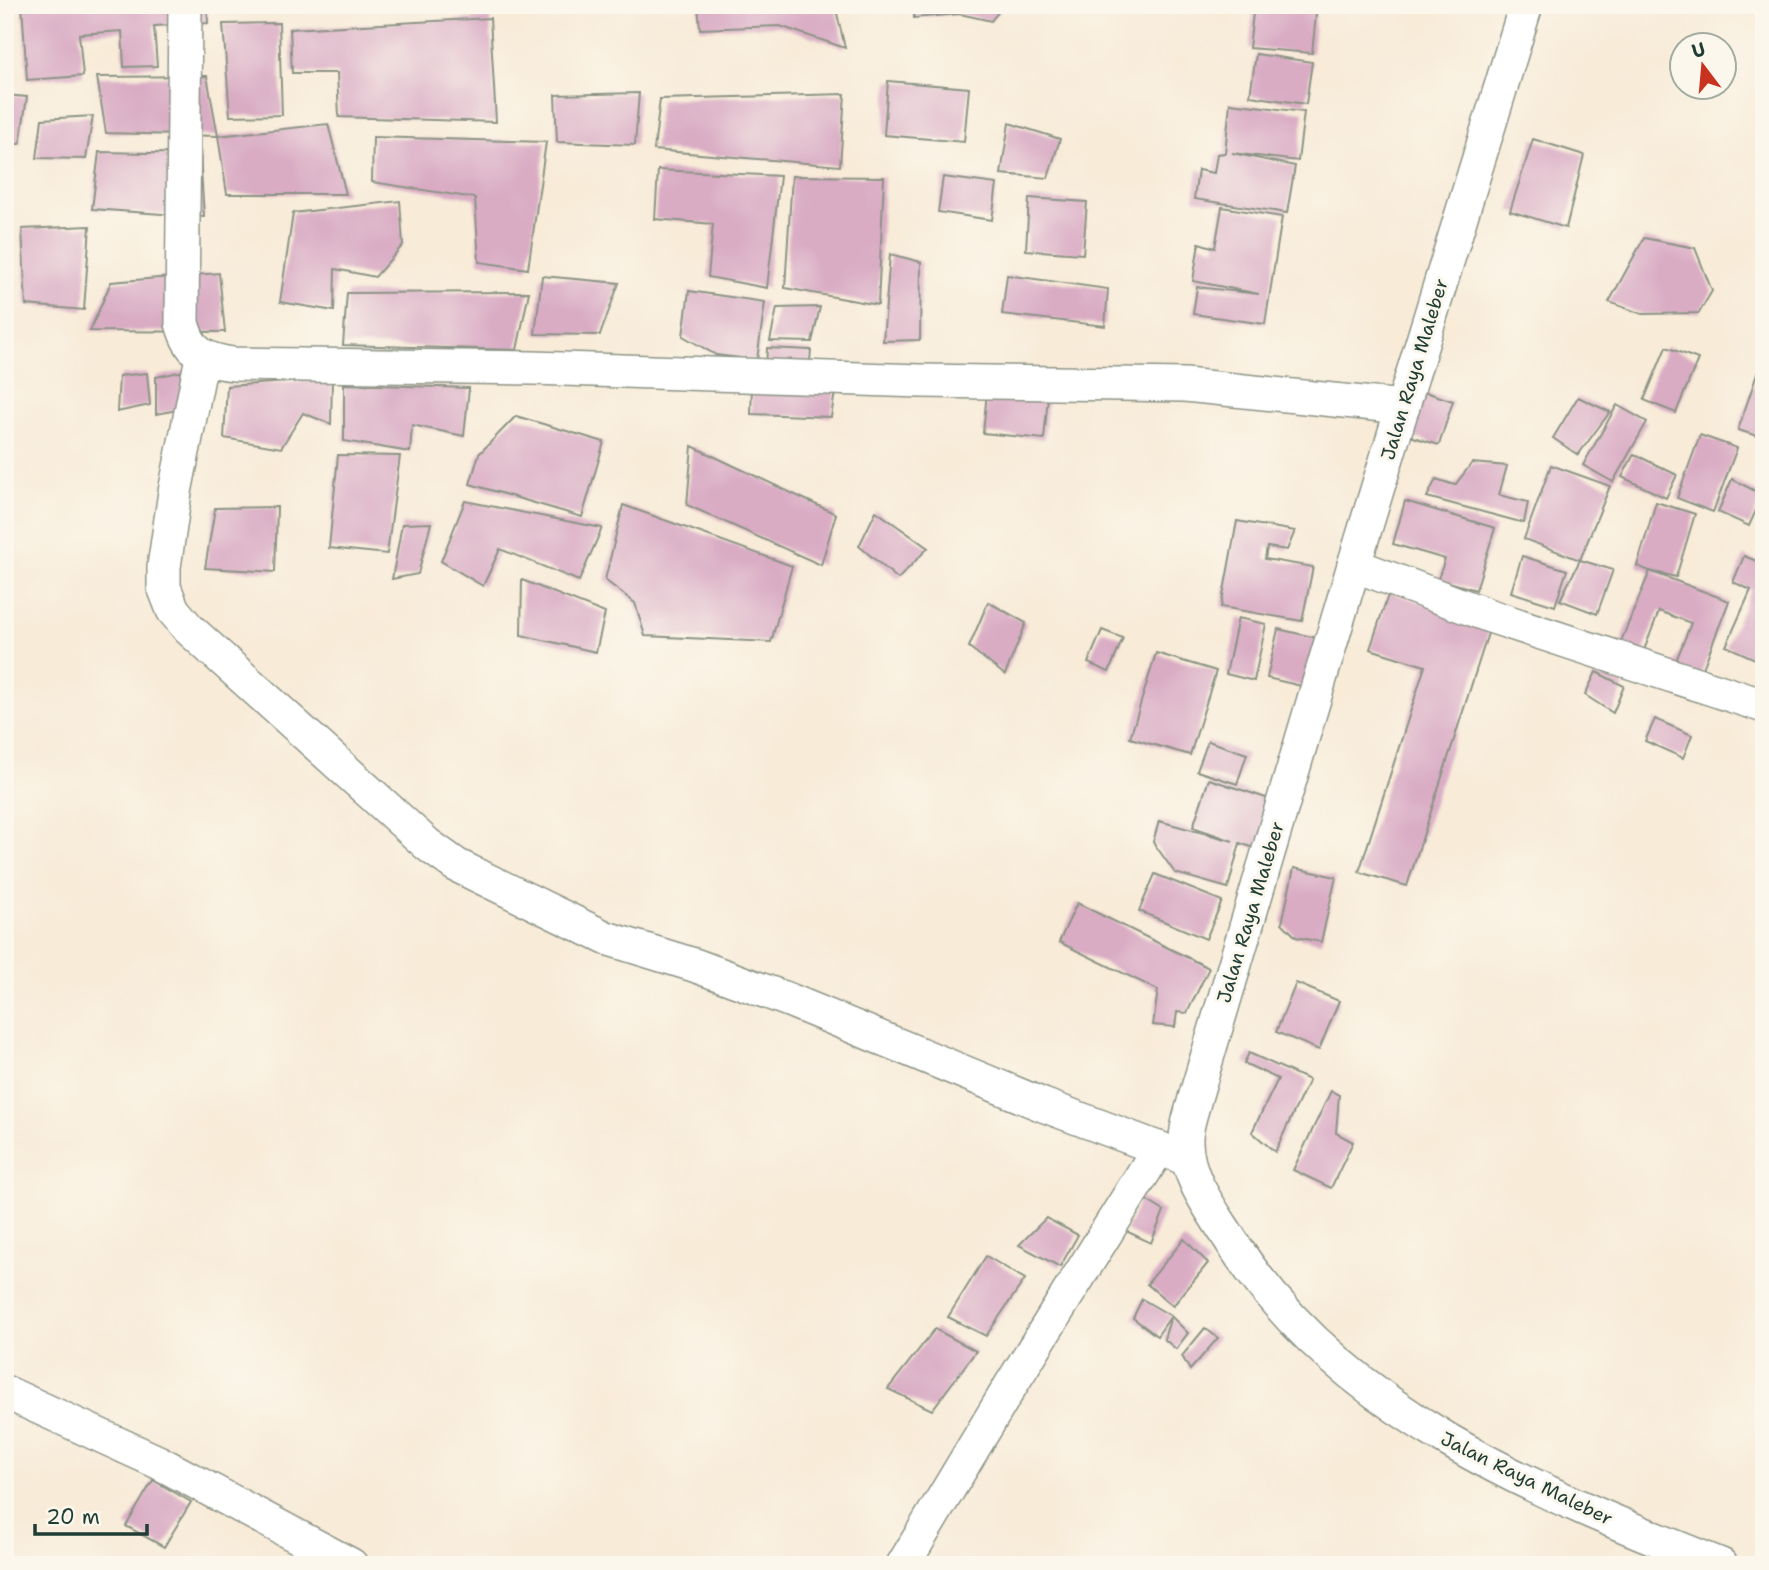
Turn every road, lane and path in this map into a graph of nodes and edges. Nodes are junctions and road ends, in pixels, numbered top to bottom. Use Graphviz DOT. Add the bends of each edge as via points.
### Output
graph roads {
  1 [pos="185,5"];
  2 [pos="1526,5"];
  3 [pos="202,357"];
  4 [pos="1404,407"];
  5 [pos="1354,565"];
  6 [pos="1764,706"];
  7 [pos="1173,1153"];
  8 [pos="5,1392"];
  9 [pos="351,1565"];
  10 [pos="903,1565"];
  11 [pos="1721,1565"];
  1 -- 3 [label="street" via="182,323"];
  2 -- 4 [label="street, Jalan Raya Maleber"];
  3 -- 4 [label="street" via="233,364 1185,385"];
  3 -- 7 [label="street" via="164,567 164,587 173,610 428,845 456,865 606,938 789,1000 1043,1105"];
  4 -- 5 [label="street, Jalan Raya Maleber"];
  5 -- 6 [label="street" via="1490,616"];
  5 -- 7 [label="street, Jalan Raya Maleber" via="1186,1136"];
  7 -- 10 [label="street" via="1011,1385"];
  7 -- 11 [label="street, Jalan Raya Maleber" via="1256,1279 1302,1331 1375,1391 1426,1428 1488,1463"];
  8 -- 9 [label="street" via="158,1462"];
}
